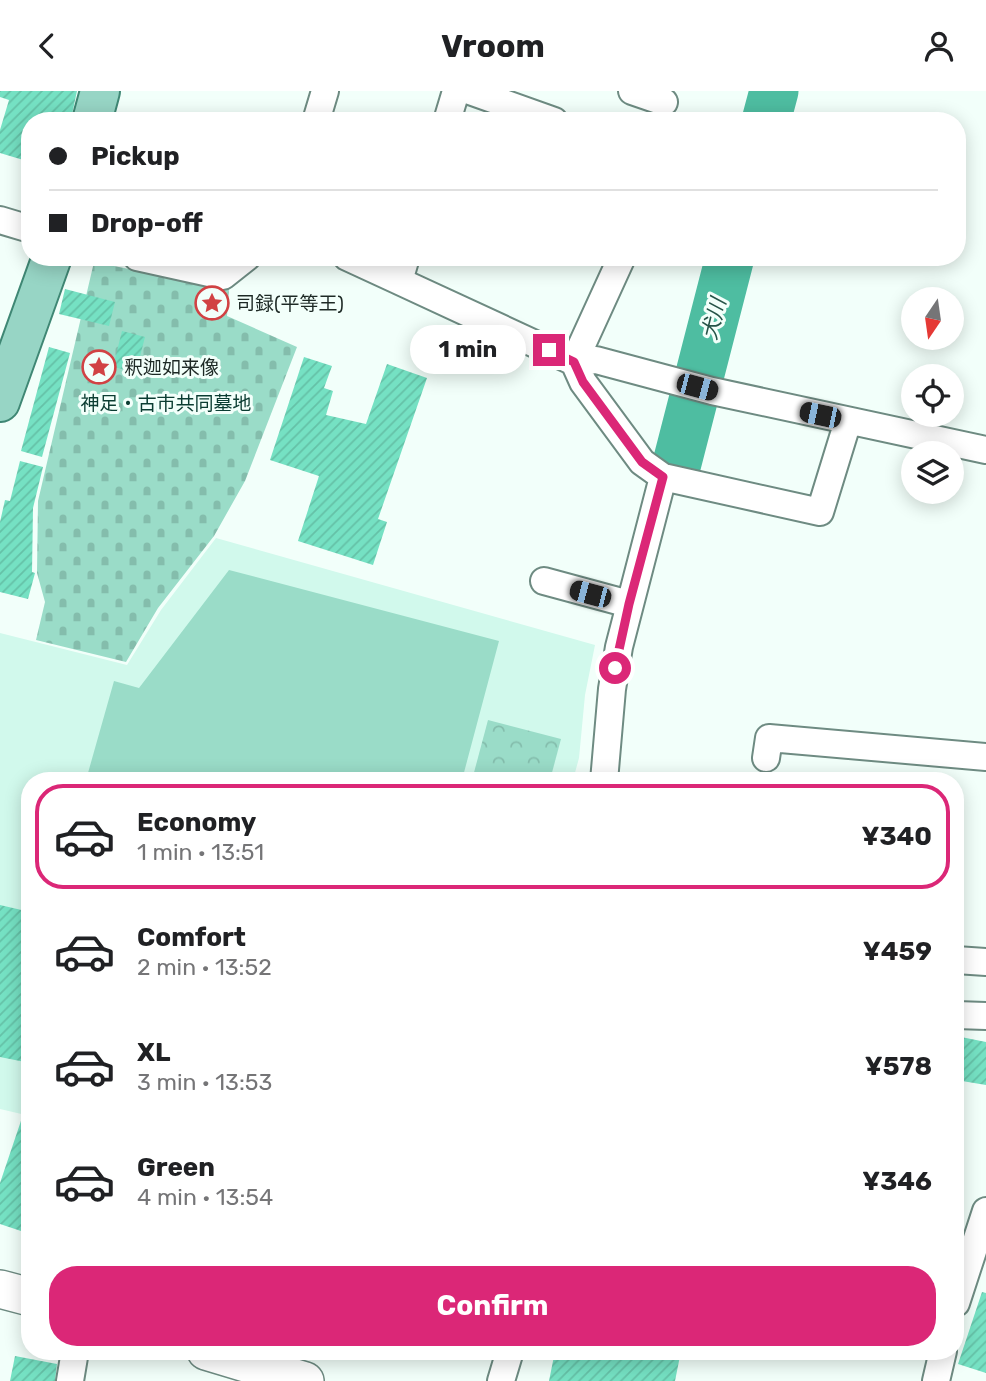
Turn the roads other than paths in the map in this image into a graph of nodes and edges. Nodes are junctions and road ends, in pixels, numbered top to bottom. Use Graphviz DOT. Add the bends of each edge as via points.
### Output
graph roads {
  1 [pos="100,91"];
  2 [pos="325,91"];
  3 [pos="456,91"];
  4 [pos="470,91"];
  5 [pos="632,91"];
  6 [pos="663,105"];
  7 [pos="94,112"];
  8 [pos="319,112"];
  9 [pos="450,112"];
  10 [pos="529,112"];
  11 [pos="0,220"];
  12 [pos="21,226"];
  13 [pos="49,266"];
  14 [pos="178,266"];
  15 [pos="236,266"];
  16 [pos="618,266"];
  17 [pos="403,269"];
  18 [pos="574,362"];
  19 [pos="0,402"];
  20 [pos="848,421"];
  21 [pos="986,450"];
  22 [pos="663,477"];
  23 [pos="544,581"];
  24 [pos="629,604"];
  25 [pos="986,757"];
  26 [pos="766,758"];
  27 [pos="605,772"];
  28 [pos="964,960"];
  29 [pos="986,961"];
  30 [pos="964,1015"];
  31 [pos="986,1016"];
  32 [pos="986,1211"];
  33 [pos="964,1274"];
  34 [pos="0,1289"];
  35 [pos="21,1295"];
  36 [pos="74,1360"];
  37 [pos="236,1360"];
  38 [pos="507,1360"];
  39 [pos="941,1360"];
  40 [pos="70,1381"];
  41 [pos="305,1381"];
  42 [pos="501,1381"];
  43 [pos="936,1381"];
  1 -- 7 [label="main road"];
  2 -- 8 [label="street"];
  3 -- 9 [label="street"];
  4 -- 10 [label="street"];
  5 -- 6 [label="street"];
  11 -- 12 [label="street"];
  13 -- 19 [label="main road"];
  14 -- 15 [label="street" via="223,276"];
  16 -- 18 [label="street"];
  17 -- 18 [label="street"];
  18 -- 20 [label="street" via="596,360"];
  18 -- 22 [label="street" via="583,382 642,462"];
  20 -- 21 [label="street"];
  20 -- 22 [label="street" via="820,512"];
  22 -- 24 [label="street"];
  23 -- 24 [label="street"];
  24 -- 27 [label="street" via="612,689"];
  25 -- 26 [label="street" via="769,738"];
  28 -- 29 [label="street"];
  30 -- 31 [label="street"];
  32 -- 33 [label="street"];
  34 -- 35 [label="main road"];
  36 -- 40 [label="street"];
  37 -- 41 [label="main road"];
  38 -- 42 [label="street"];
  39 -- 43 [label="street"];
}
